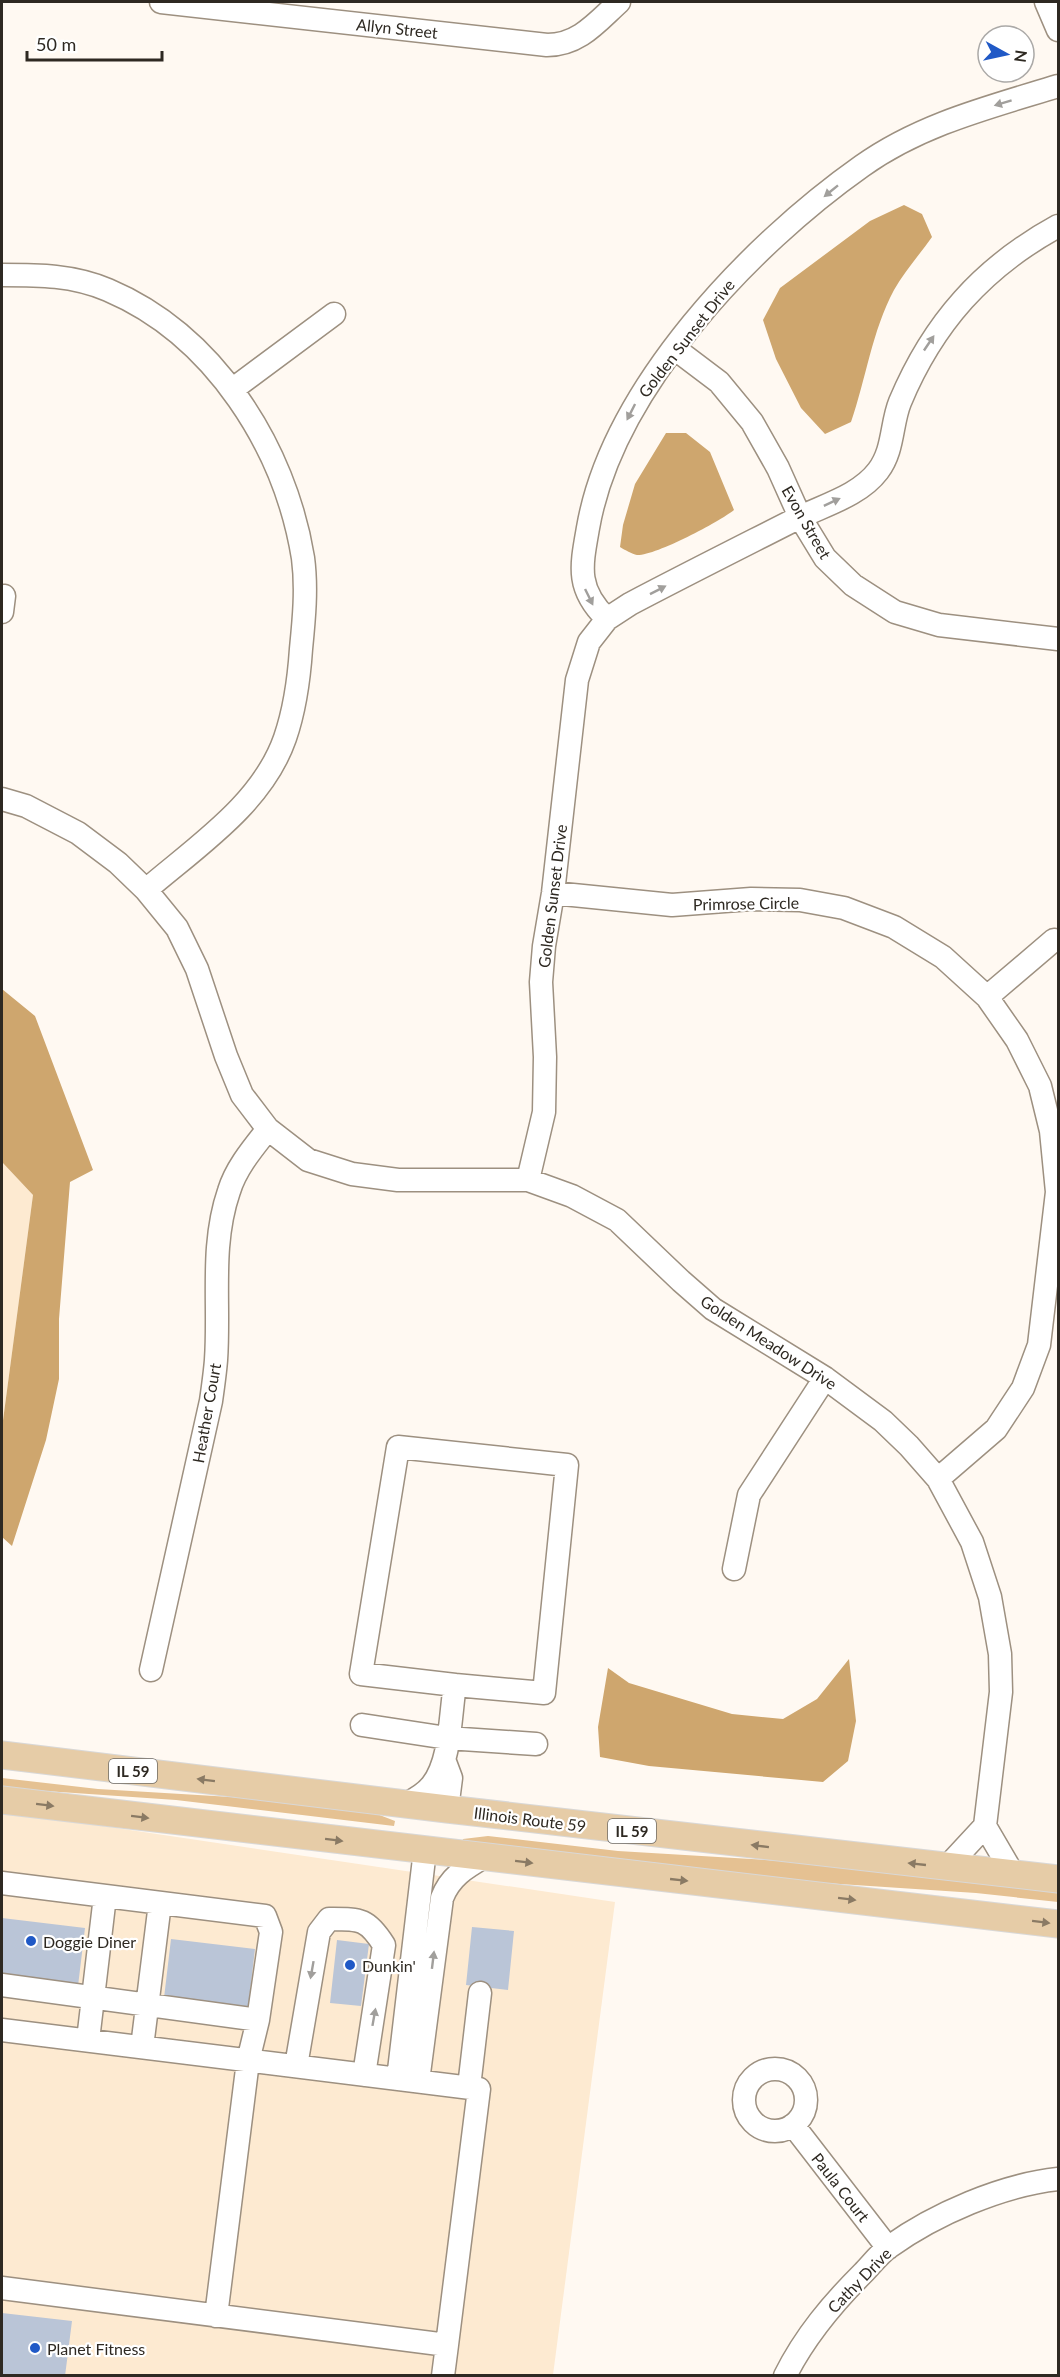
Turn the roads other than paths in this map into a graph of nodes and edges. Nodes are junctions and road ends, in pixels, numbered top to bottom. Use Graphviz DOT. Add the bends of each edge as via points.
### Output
graph roads {
  1 [pos="161,2"];
  2 [pos="620,2"];
  3 [pos="1046,2"];
  4 [pos="1059,30"];
  5 [pos="1059,86"];
  6 [pos="1059,226"];
  7 [pos="2,275"];
  8 [pos="334,314"];
  9 [pos="674,348"];
  10 [pos="233,389"];
  11 [pos="800,517"];
  12 [pos="607,619"];
  13 [pos="1059,639"];
  14 [pos="2,799"];
  15 [pos="146,890"];
  16 [pos="553,893"];
  17 [pos="1054,940"];
  18 [pos="987,997"];
  19 [pos="268,1129"];
  20 [pos="528,1180"];
  21 [pos="1054,1277"];
  22 [pos="825,1378"];
  23 [pos="938,1479"];
  24 [pos="734,1569"];
  25 [pos="150,1670"];
  26 [pos="454,1685"];
  27 [pos="362,1725"];
  28 [pos="447,1738"];
  29 [pos="536,1744"];
  30 [pos="2,1755"];
  31 [pos="445,1762"];
  32 [pos="2,1800"];
  33 [pos="406,1804"];
  34 [pos="447,1809"];
  35 [pos="985,1826"];
  36 [pos="424,1850"];
  37 [pos="484,1857"];
  38 [pos="947,1867"];
  39 [pos="1013,1874"];
  40 [pos="1059,1880"];
  41 [pos="2,1883"];
  42 [pos="105,1896"];
  43 [pos="160,1903"];
  44 [pos="1059,1924"];
  45 [pos="2,1986"];
  46 [pos="480,1994"];
  47 [pos="93,1998"];
  48 [pos="148,2005"];
  49 [pos="258,2020"];
  50 [pos="2,2030"];
  51 [pos="88,2040"];
  52 [pos="142,2047"];
  53 [pos="248,2061"];
  54 [pos="296,2066"];
  55 [pos="364,2075"];
  56 [pos="408,2080"];
  57 [pos="469,2087"];
  58 [pos="793,2125"];
  59 [pos="1059,2179"];
  60 [pos="888,2248"];
  61 [pos="2,2288"];
  62 [pos="216,2316"];
  63 [pos="447,2345"];
  64 [pos="443,2376"];
  65 [pos="785,2376"];
  1 -- 2 [label="street, Allyn Street" via="562,45 582,34"];
  3 -- 4 [label="street"];
  5 -- 9 [label="street, Golden Sunset Drive, one-way" via="951,119 904,139 861,166 751,259"];
  11 -- 6 [label="street, Golden Sunset Drive, one-way" via="860,488 879,470 890,448 899,405 922,354 948,315 989,273"];
  7 -- 10 [label="street" via="53,275 107,290 153,313 192,343"];
  8 -- 10 [label="street"];
  9 -- 11 [label="street, Evon Street" via="719,382 752,422"];
  9 -- 12 [label="street, Golden Sunset Drive, one-way" via="636,401 610,452 590,513 583,584 593,606"];
  10 -- 15 [label="street" via="268,450 289,503 303,559 298,688 285,738 268,774 240,809"];
  12 -- 11 [label="street, Golden Sunset Drive, one-way"];
  11 -- 13 [label="street, Evon Street" via="825,558 853,585 895,612 939,625"];
  12 -- 16 [label="street, Golden Sunset Drive" via="589,642 577,680"];
  14 -- 15 [label="street, Golden Meadow Drive" via="26,806 78,833"];
  15 -- 19 [label="street, Golden Meadow Drive" via="177,928 242,1095"];
  16 -- 18 [label="street, Primrose Circle" via="672,905 751,899 800,900 844,908 894,927 943,957"];
  16 -- 20 [label="street, Golden Sunset Drive" via="542,982 544,1112"];
  17 -- 18 [label="street"];
  18 -- 21 [label="street, Primrose Circle" via="1017,1040 1040,1086 1051,1131 1057,1192"];
  19 -- 20 [label="street, Golden Meadow Drive" via="308,1160 352,1174 398,1180"];
  19 -- 25 [label="street, Heather Court" via="229,1190 221,1222 216,1255 216,1359 211,1401"];
  20 -- 22 [label="street, Golden Meadow Drive" via="572,1196 617,1220 713,1309"];
  21 -- 23 [label="street, Primrose Circle" via="1039,1345 1023,1388 996,1429"];
  22 -- 23 [label="street, Golden Meadow Drive" via="883,1420"];
  22 -- 24 [label="street" via="748,1495"];
  23 -- 35 [label="street, Golden Meadow Drive" via="972,1542 997,1625 1001,1692"];
  26 -- 26 [label="street" via="544,1693 567,1465 398,1447 361,1674"];
  26 -- 28 [label="street"];
  27 -- 28 [label="street"];
  28 -- 29 [label="street"];
  28 -- 31 [label="street"];
  33 -- 30 [label="main road, Illinois Route 59 / IL 59, one-way"];
  31 -- 33 [label="street" via="433,1784"];
  31 -- 34 [label="street" via="451,1778"];
  32 -- 36 [label="main road, one-way"];
  33 -- 34 [label="main road, Illinois Route 59 / IL 59"];
  34 -- 36 [label="main road"];
  38 -- 34 [label="main road, Illinois Route 59 / IL 59, one-way"];
  35 -- 38 [label="street"];
  35 -- 39 [label="street"];
  36 -- 37 [label="main road"];
  36 -- 56 [label="street"];
  37 -- 44 [label="main road, one-way"];
  56 -- 37 [label="street, one-way" via="446,1886"];
  38 -- 39 [label="main road, Illinois Route 59 / IL 59"];
  39 -- 40 [label="main road, Illinois Route 59 / IL 59"];
  41 -- 42 [label="street"];
  42 -- 43 [label="street"];
  42 -- 47 [label="street"];
  43 -- 48 [label="street"];
  43 -- 49 [label="street" via="265,1916 271,1932"];
  45 -- 47 [label="street"];
  46 -- 57 [label="street"];
  47 -- 48 [label="street"];
  47 -- 51 [label="street"];
  48 -- 49 [label="street"];
  48 -- 52 [label="street"];
  49 -- 53 [label="street"];
  50 -- 51 [label="street"];
  51 -- 52 [label="street"];
  52 -- 53 [label="street"];
  53 -- 54 [label="street"];
  53 -- 62 [label="street"];
  54 -- 55 [label="street"];
  55 -- 54 [label="street, one-way" via="384,1945 374,1928 356,1919 329,1919 318,1932"];
  55 -- 56 [label="street"];
  56 -- 57 [label="street"];
  57 -- 63 [label="street" via="479,2089"];
  58 -- 60 [label="street, Paula Court"];
  59 -- 60 [label="street, Cathy Drive" via="1001,2192 947,2212"];
  60 -- 65 [label="street, Cathy Drive" via="837,2299 798,2350"];
  61 -- 62 [label="street"];
  62 -- 63 [label="street"];
  63 -- 64 [label="street"];
}
